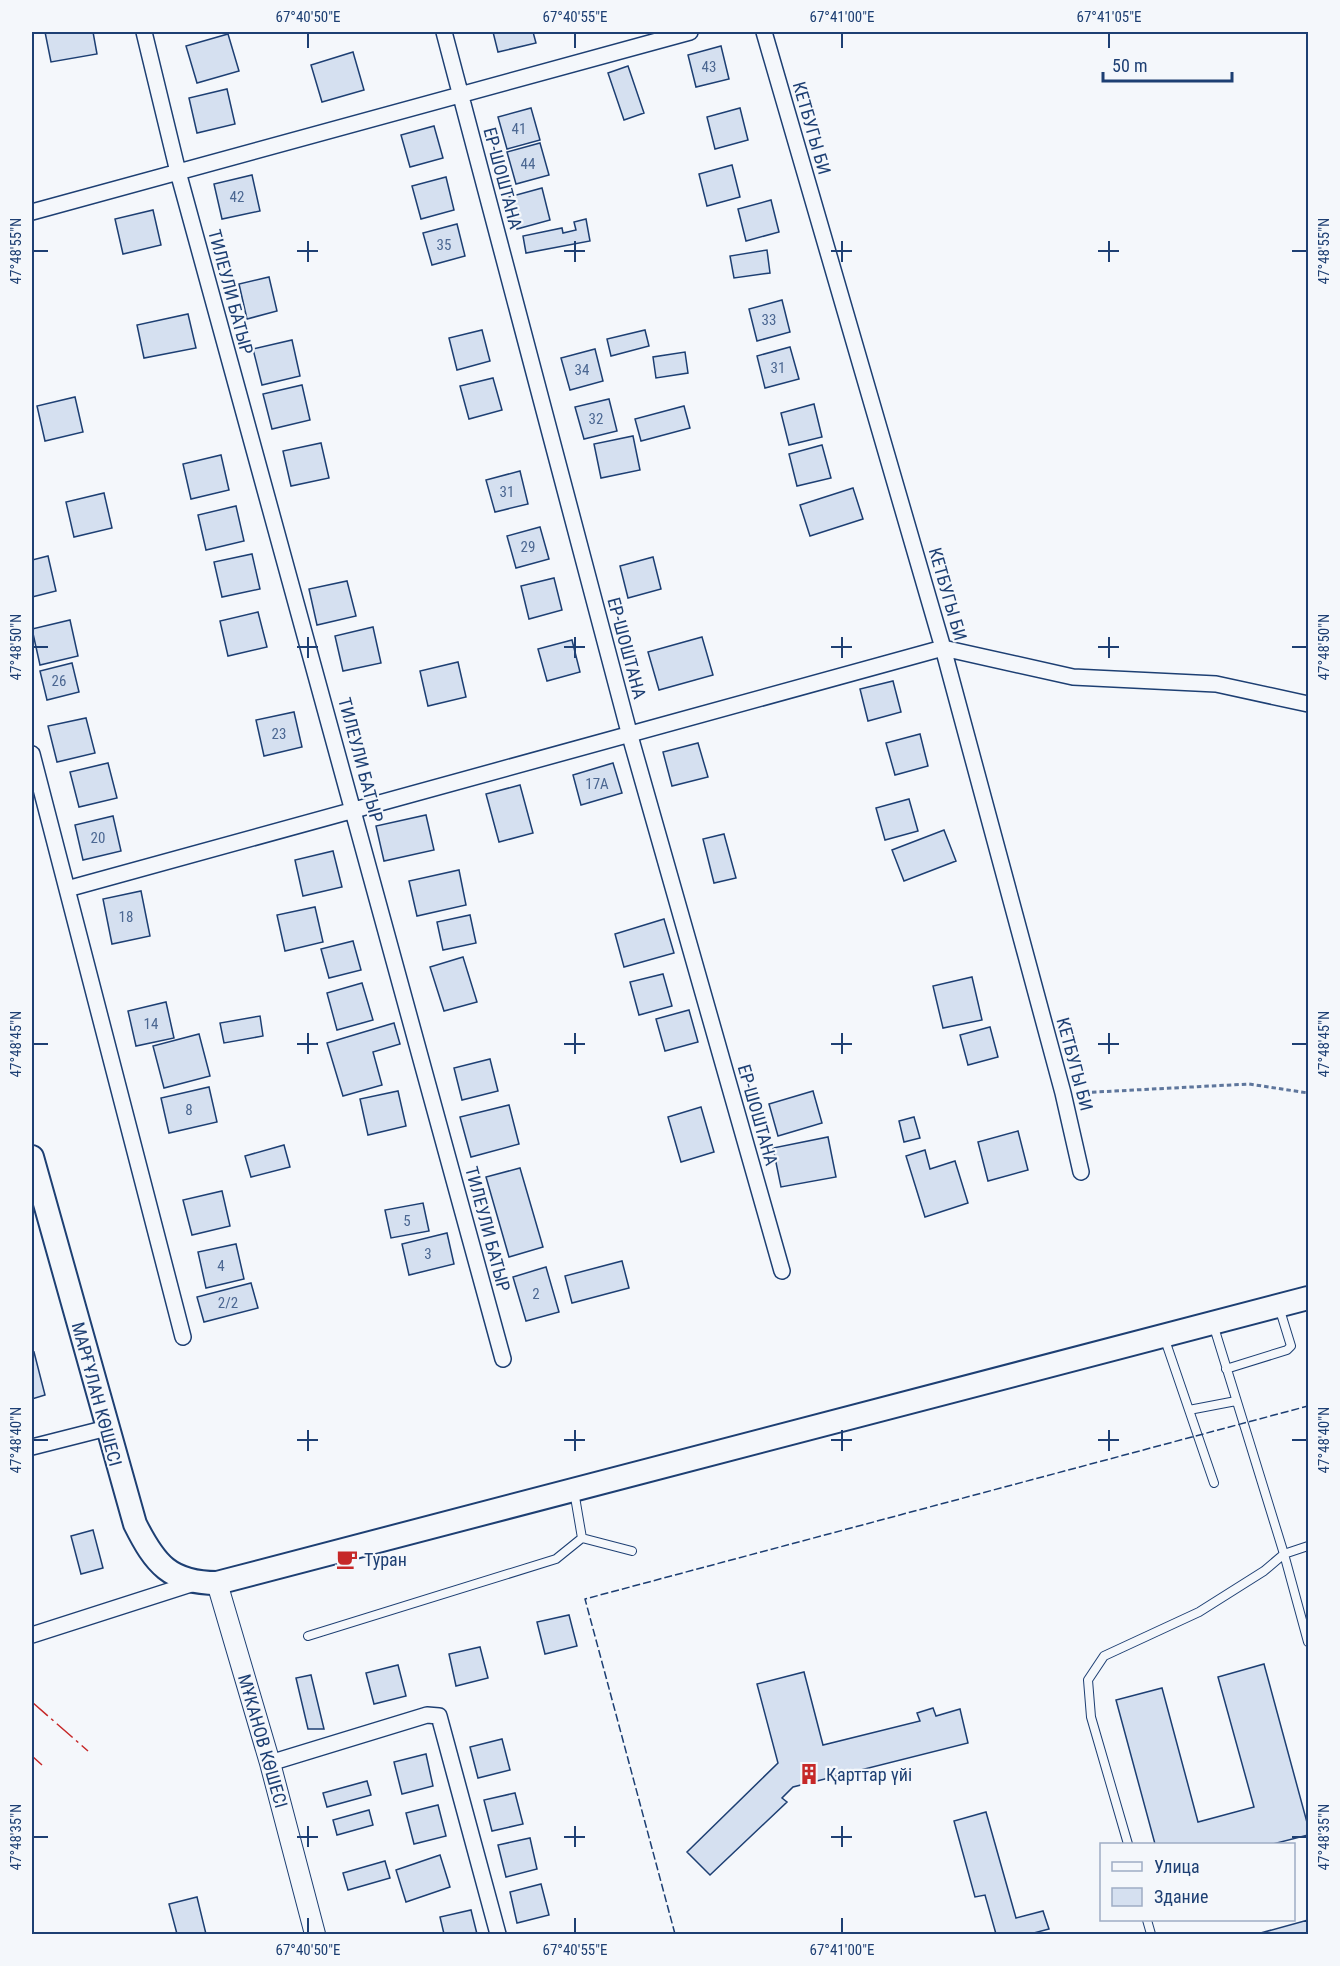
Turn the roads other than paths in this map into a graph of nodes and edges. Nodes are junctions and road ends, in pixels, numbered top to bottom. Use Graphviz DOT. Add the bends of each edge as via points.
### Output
graph roads {
  1 [pos="144,32"];
  2 [pos="444,32"];
  3 [pos="690,32"];
  4 [pos="764,32"];
  5 [pos="461,93"];
  6 [pos="178,172"];
  7 [pos="32,213"];
  8 [pos="943,648"];
  9 [pos="1308,704"];
  10 [pos="630,736"];
  11 [pos="32,754"];
  12 [pos="354,810"];
  13 [pos="67,889"];
  14 [pos="32,1164"];
  15 [pos="1081,1172"];
  16 [pos="783,1271"];
  17 [pos="1308,1298"];
  18 [pos="1278,1305"];
  19 [pos="1212,1323"];
  20 [pos="1163,1336"];
  21 [pos="183,1337"];
  22 [pos="503,1359"];
  23 [pos="1226,1369"];
  24 [pos="1236,1401"];
  25 [pos="1189,1410"];
  26 [pos="107,1428"];
  27 [pos="32,1447"];
  28 [pos="1214,1483"];
  29 [pos="574,1490"];
  30 [pos="582,1538"];
  31 [pos="1308,1546"];
  32 [pos="632,1551"];
  33 [pos="1284,1554"];
  34 [pos="194,1583"];
  35 [pos="217,1583"];
  36 [pos="32,1635"];
  37 [pos="308,1636"];
  38 [pos="1308,1642"];
  39 [pos="270,1763"];
  40 [pos="1127,1843"];
  41 [pos="315,1935"];
  42 [pos="498,1935"];
  1 -- 6 [label="street, ТИЛЕУЛИ БАТЫР"];
  2 -- 5 [label="street, ЕР-ШОШТАНА"];
  3 -- 5 [label="street"];
  4 -- 8 [label="street, КЕТБУГЫ БИ"];
  5 -- 6 [label="street"];
  5 -- 10 [label="street, ЕР-ШОШТАНА"];
  6 -- 7 [label="street"];
  6 -- 12 [label="street, ТИЛЕУЛИ БАТЫР"];
  8 -- 9 [label="street" via="1072,677 1216,684"];
  8 -- 10 [label="street"];
  8 -- 15 [label="street, КЕТБУГЫ БИ"];
  10 -- 12 [label="street"];
  10 -- 16 [label="street, ЕР-ШОШТАНА"];
  11 -- 13 [label="street"];
  12 -- 13 [label="street"];
  12 -- 22 [label="street, ТИЛЕУЛИ БАТЫР"];
  13 -- 21 [label="street"];
  14 -- 26 [label="main road, МАРҒҰЛАН КӨШЕСІ"];
  17 -- 18 [label="main road, МАРҒҰЛАН КӨШЕСІ"];
  18 -- 19 [label="main road, МАРҒҰЛАН КӨШЕСІ"];
  18 -- 23 [label="lane" via="1291,1346"];
  19 -- 20 [label="main road, МАРҒҰЛАН КӨШЕСІ"];
  19 -- 23 [label="lane"];
  20 -- 25 [label="lane"];
  20 -- 29 [label="main road, МАРҒҰЛАН КӨШЕСІ"];
  23 -- 24 [label="lane"];
  24 -- 25 [label="lane"];
  24 -- 33 [label="lane"];
  25 -- 28 [label="lane"];
  26 -- 27 [label="street"];
  26 -- 34 [label="main road, МАРҒҰЛАН КӨШЕСІ" via="135,1524 151,1555 167,1570"];
  29 -- 30 [label="lane"];
  29 -- 35 [label="main road, МАРҒҰЛАН КӨШЕСІ"];
  30 -- 32 [label="lane"];
  30 -- 37 [label="lane" via="556,1559"];
  31 -- 33 [label="lane"];
  33 -- 38 [label="lane"];
  33 -- 40 [label="lane" via="1199,1612 1104,1656 1088,1680 1091,1717"];
  34 -- 35 [label="main road, МАРҒҰЛАН КӨШЕСІ"];
  34 -- 36 [label="street"];
  35 -- 39 [label="street, МҰКАНОВ КӨШЕСІ"];
  39 -- 41 [label="street, МҰКАНОВ КӨШЕСІ"];
  39 -- 42 [label="street" via="427,1715 439,1716"];
}
